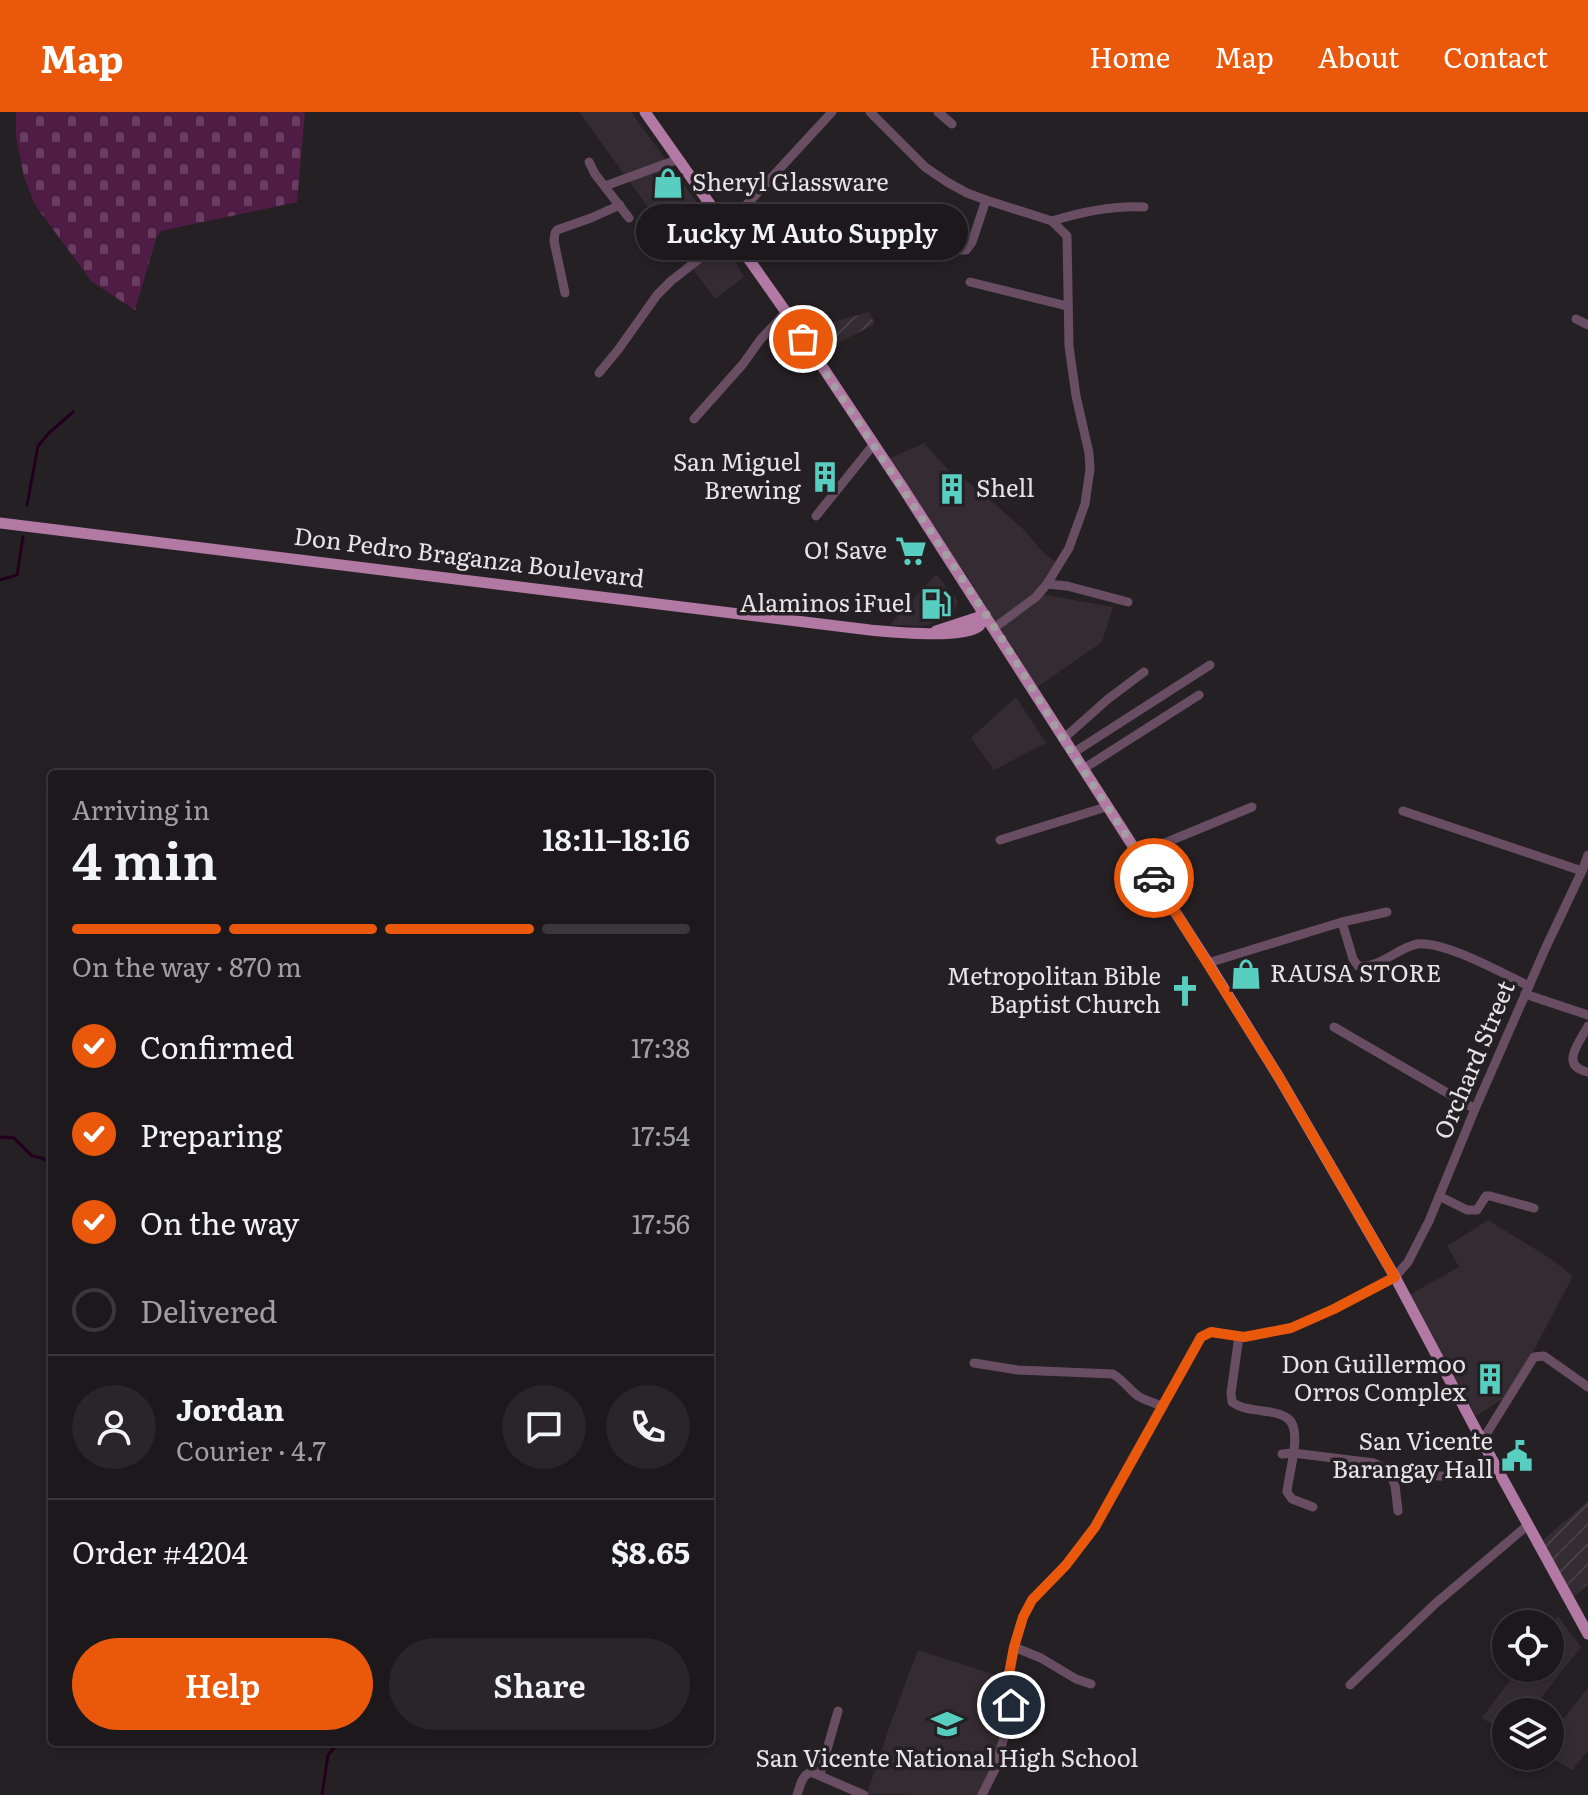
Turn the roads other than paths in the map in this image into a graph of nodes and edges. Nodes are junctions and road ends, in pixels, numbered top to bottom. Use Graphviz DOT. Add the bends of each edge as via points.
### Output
graph roads {
  1 [pos="645,112"];
  2 [pos="832,112"];
  3 [pos="870,112"];
  4 [pos="938,112"];
  5 [pos="822,117"];
  6 [pos="952,124"];
  7 [pos="679,159"];
  8 [pos="589,162"];
  9 [pos="605,186"];
  10 [pos="986,200"];
  11 [pos="620,205"];
  12 [pos="1144,207"];
  13 [pos="629,218"];
  14 [pos="1052,221"];
  15 [pos="728,230"];
  16 [pos="930,242"];
  17 [pos="970,282"];
  18 [pos="565,293"];
  19 [pos="1067,306"];
  20 [pos="786,312"];
  21 [pos="1576,319"];
  22 [pos="1588,325"];
  23 [pos="599,373"];
  24 [pos="694,419"];
  25 [pos="874,444"];
  26 [pos="816,516"];
  27 [pos="0,523"];
  28 [pos="1047,584"];
  29 [pos="968,590"];
  30 [pos="1128,602"];
  31 [pos="985,615"];
  32 [pos="953,629"];
  33 [pos="997,632"];
  34 [pos="1210,665"];
  35 [pos="1144,672"];
  36 [pos="1199,695"];
  37 [pos="1063,739"];
  38 [pos="1073,753"];
  39 [pos="1083,769"];
  40 [pos="1106,807"];
  41 [pos="1252,807"];
  42 [pos="1403,811"];
  43 [pos="1000,840"];
  44 [pos="1138,854"];
  45 [pos="1588,855"];
  46 [pos="1582,871"];
  47 [pos="1387,912"];
  48 [pos="1342,922"];
  49 [pos="1208,963"];
  50 [pos="1527,990"];
  51 [pos="1588,1015"];
  52 [pos="1588,1026"];
  53 [pos="1334,1027"];
  54 [pos="1588,1072"];
  55 [pos="1475,1109"];
  56 [pos="1439,1196"];
  57 [pos="1534,1208"];
  58 [pos="1395,1277"];
  59 [pos="1239,1336"];
  60 [pos="974,1363"];
  61 [pos="1588,1387"];
  62 [pos="1163,1406"];
  63 [pos="1482,1441"];
  64 [pos="1293,1453"];
  65 [pos="1282,1454"];
  66 [pos="1388,1470"];
  67 [pos="1498,1470"];
  68 [pos="1313,1507"];
  69 [pos="1398,1511"];
  70 [pos="1528,1525"];
  71 [pos="1588,1634"];
  72 [pos="1014,1647"];
  73 [pos="1091,1684"];
  74 [pos="1350,1685"];
  75 [pos="838,1711"];
  76 [pos="820,1774"];
  77 [pos="797,1795"];
  78 [pos="864,1795"];
  79 [pos="982,1795"];
  1 -- 7 [label="main road"];
  2 -- 5 [label="street"];
  3 -- 10 [label="street" via="925,167"];
  4 -- 6 [label="street"];
  5 -- 15 [label="street"];
  7 -- 9 [label="street"];
  7 -- 15 [label="main road"];
  8 -- 9 [label="street"];
  9 -- 11 [label="street"];
  10 -- 14 [label="street"];
  10 -- 16 [label="street" via="966,250"];
  11 -- 13 [label="street"];
  11 -- 18 [label="street" via="555,233"];
  12 -- 14 [label="street"];
  14 -- 19 [label="street" via="1068,242"];
  15 -- 20 [label="main road"];
  15 -- 23 [label="street" via="664,287"];
  17 -- 19 [label="street"];
  19 -- 28 [label="street" via="1072,373 1090,469 1078,526"];
  20 -- 24 [label="street"];
  20 -- 25 [label="main road"];
  21 -- 22 [label="street"];
  25 -- 26 [label="street"];
  25 -- 29 [label="main road"];
  27 -- 32 [label="main road, Don Pedro Braganza Boulevard" via="870,630"];
  28 -- 30 [label="street"];
  28 -- 33 [label="street"];
  29 -- 31 [label="main road"];
  29 -- 32 [label="main road" via="970,603"];
  31 -- 32 [label="main road, Don Pedro Braganza Boulevard"];
  31 -- 33 [label="main road"];
  32 -- 33 [label="main road"];
  33 -- 37 [label="main road"];
  34 -- 38 [label="street"];
  35 -- 37 [label="street"];
  36 -- 39 [label="street"];
  37 -- 38 [label="main road"];
  38 -- 39 [label="main road"];
  39 -- 40 [label="main road"];
  40 -- 43 [label="street"];
  40 -- 44 [label="main road"];
  41 -- 44 [label="street"];
  42 -- 46 [label="street"];
  44 -- 49 [label="main road"];
  45 -- 46 [label="street, Orchard Street"];
  46 -- 50 [label="street, Orchard Street"];
  47 -- 48 [label="street"];
  48 -- 49 [label="street"];
  48 -- 50 [label="street" via="1358,966 1423,944 1461,955"];
  49 -- 58 [label="main road"];
  50 -- 51 [label="street"];
  50 -- 55 [label="street, Orchard Street"];
  52 -- 54 [label="street" via="1573,1058 1577,1069"];
  53 -- 55 [label="street"];
  55 -- 56 [label="street, Orchard Street"];
  56 -- 57 [label="street" via="1471,1212 1486,1196"];
  56 -- 58 [label="street, Orchard Street" via="1422,1236"];
  58 -- 59 [label="street" via="1291,1328"];
  58 -- 63 [label="main road"];
  59 -- 62 [label="street" via="1211,1332 1201,1337"];
  59 -- 64 [label="street" via="1232,1402 1290,1419"];
  60 -- 62 [label="street" via="1113,1374 1135,1394"];
  61 -- 63 [label="street" via="1537,1355"];
  62 -- 72 [label="street" via="1087,1541 1032,1600"];
  63 -- 67 [label="main road"];
  64 -- 65 [label="street"];
  64 -- 66 [label="street" via="1374,1463"];
  64 -- 68 [label="street" via="1287,1492"];
  66 -- 67 [label="street" via="1439,1476"];
  66 -- 69 [label="street"];
  67 -- 70 [label="main road"];
  70 -- 71 [label="main road"];
  70 -- 74 [label="street"];
  72 -- 73 [label="street"];
  72 -- 79 [label="street" via="1008,1723"];
  75 -- 76 [label="street"];
  76 -- 77 [label="street" via="806,1774"];
  76 -- 78 [label="street"];
}
